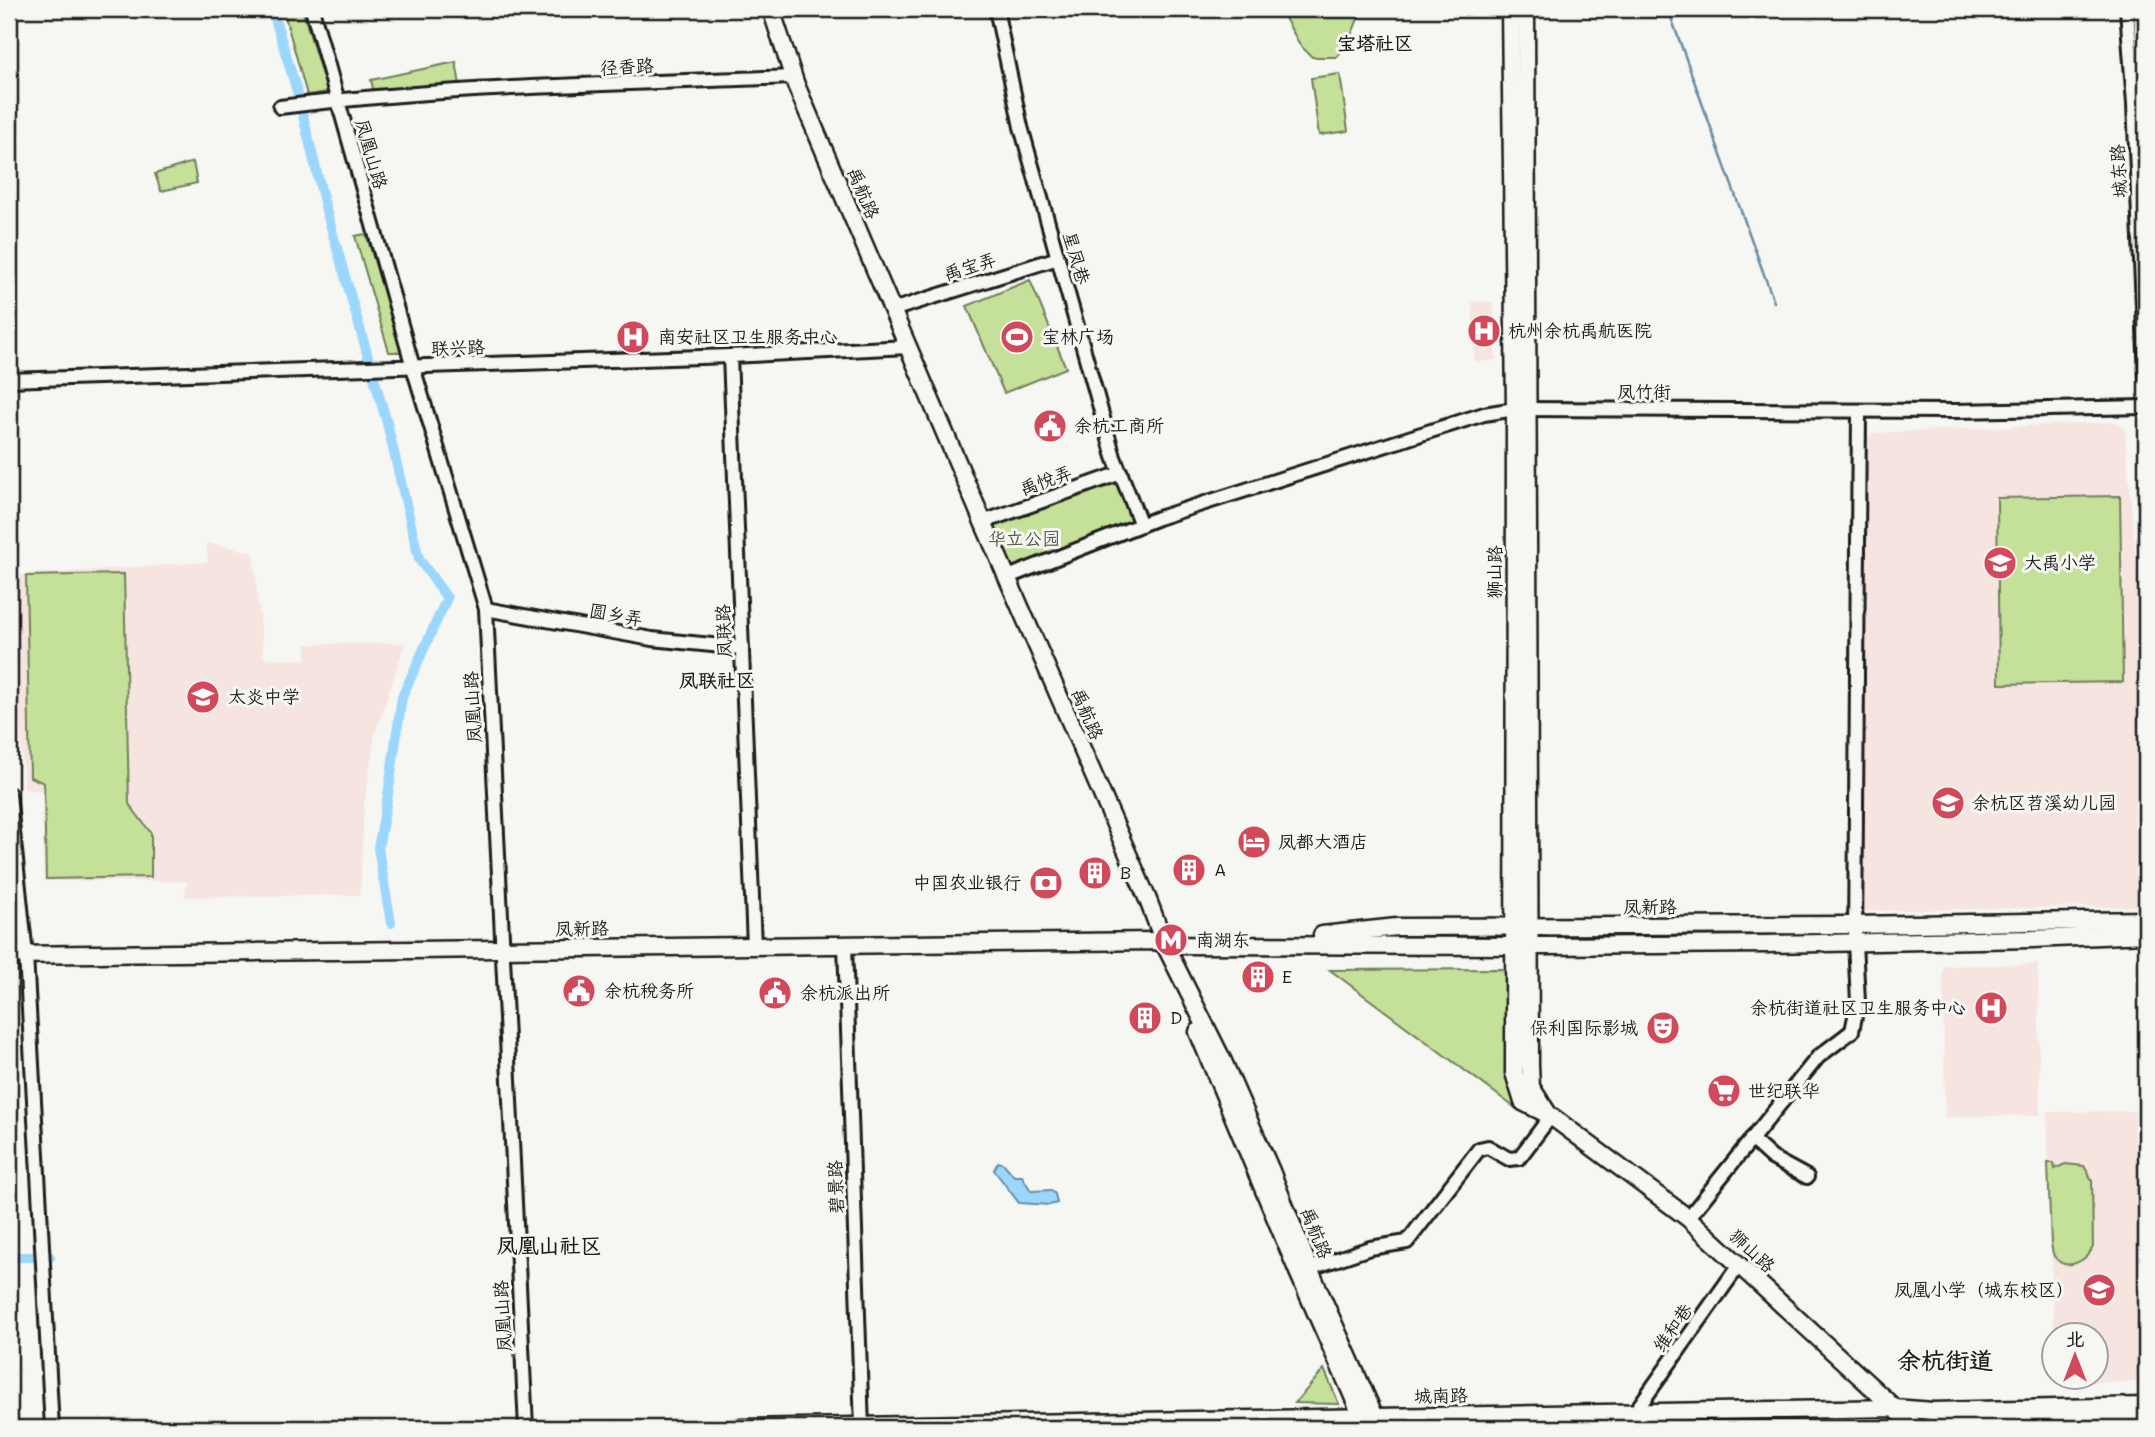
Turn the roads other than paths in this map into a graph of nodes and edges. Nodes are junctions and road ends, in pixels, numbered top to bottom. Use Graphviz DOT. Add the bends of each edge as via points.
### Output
graph roads {
  1 [pos="312,9"];
  2 [pos="764,9"];
  3 [pos="771,9"];
  4 [pos="996,9"];
  5 [pos="1510,9"];
  6 [pos="1526,9"];
  7 [pos="2127,9"];
  8 [pos="2140,9"];
  9 [pos="789,77"];
  10 [pos="2145,83"];
  11 [pos="338,100"];
  12 [pos="285,107"];
  13 [pos="2146,119"];
  14 [pos="1058,258"];
  15 [pos="891,310"];
  16 [pos="904,348"];
  17 [pos="730,356"];
  18 [pos="414,367"];
  19 [pos="2146,374"];
  20 [pos="9,380"];
  21 [pos="2146,407"];
  22 [pos="1521,410"];
  23 [pos="1859,411"];
  24 [pos="1121,473"];
  25 [pos="983,522"];
  26 [pos="1136,522"];
  27 [pos="1008,577"];
  28 [pos="486,609"];
  29 [pos="742,648"];
  30 [pos="9,794"];
  31 [pos="2146,920"];
  32 [pos="1855,925"];
  33 [pos="1521,927"];
  34 [pos="2146,934"];
  35 [pos="1161,942"];
  36 [pos="1855,942"];
  37 [pos="754,946"];
  38 [pos="845,946"];
  39 [pos="1522,946"];
  40 [pos="504,948"];
  41 [pos="9,955"];
  42 [pos="26,955"];
  43 [pos="1551,1116"];
  44 [pos="1751,1139"];
  45 [pos="1807,1177"];
  46 [pos="1688,1218"];
  47 [pos="1739,1265"];
  48 [pos="1304,1270"];
  49 [pos="2146,1406"];
  50 [pos="1894,1408"];
  51 [pos="1635,1412"];
  52 [pos="2146,1421"];
  53 [pos="1371,1422"];
  54 [pos="862,1427"];
  55 [pos="52,1428"];
  56 [pos="526,1428"];
  57 [pos="737,1428"];
  58 [pos="1916,1428"];
  59 [pos="1924,1428"];
  1 -- 11 [label="street, 凤凰山路"];
  2 -- 9 [label="main road, 禹航路"];
  3 -- 9 [label="main road, 禹航路"];
  4 -- 14 [label="street, 星凤巷" via="1021,127"];
  5 -- 22 [label="main road, 狮山路"];
  6 -- 22 [label="main road, 狮山路"];
  7 -- 19 [label="street, 城东路"];
  8 -- 10 [label="street"];
  9 -- 11 [label="street, 径香路"];
  9 -- 15 [label="main road, 禹航路"];
  9 -- 16 [label="main road, 禹航路"];
  10 -- 13 [label="street"];
  11 -- 12 [label="street, 径香路"];
  11 -- 18 [label="street, 凤凰山路"];
  14 -- 15 [label="street, 禹宝弄"];
  14 -- 24 [label="street, 星凤巷"];
  15 -- 16 [label="main road, 禹航路"];
  16 -- 17 [label="street, 联兴路"];
  16 -- 25 [label="main road, 禹航路"];
  16 -- 35 [label="main road, 禹航路"];
  17 -- 18 [label="street, 联兴路"];
  17 -- 29 [label="street, 凤联路"];
  18 -- 20 [label="street, 联兴路"];
  18 -- 28 [label="street, 凤凰山路"];
  21 -- 23 [label="street, 凤竹街"];
  22 -- 23 [label="street, 凤竹街"];
  22 -- 26 [label="street, 凤竹街" via="1483,414"];
  22 -- 33 [label="main road, 狮山路"];
  23 -- 32 [label="street"];
  24 -- 25 [label="street, 禹悦弄"];
  24 -- 26 [label="street, 星凤巷"];
  25 -- 27 [label="main road, 禹航路"];
  26 -- 27 [label="street, 凤竹街"];
  27 -- 35 [label="main road, 禹航路" via="1148,900"];
  28 -- 29 [label="street, 圆乡弄" via="652,639"];
  28 -- 40 [label="street, 凤凰山路"];
  29 -- 37 [label="street, 凤联路"];
  30 -- 42 [label="street"];
  31 -- 32 [label="main road, 凤新路"];
  32 -- 33 [label="main road, 凤新路"];
  32 -- 36 [label="street"];
  33 -- 35 [label="main road, 凤新路" via="1397,927 1340,935"];
  33 -- 39 [label="main road, 狮山路"];
  34 -- 36 [label="main road, 凤新路"];
  35 -- 38 [label="main road, 凤新路"];
  35 -- 39 [label="main road, 凤新路"];
  35 -- 48 [label="main road, 禹航路"];
  36 -- 39 [label="main road, 凤新路"];
  36 -- 44 [label="street" via="1858,1002 1852,1031 1818,1057"];
  37 -- 38 [label="main road, 凤新路"];
  37 -- 40 [label="main road, 凤新路"];
  38 -- 54 [label="street, 碧景路"];
  39 -- 43 [label="main road, 狮山路" via="1514,1073 1523,1102"];
  40 -- 42 [label="main road, 凤新路"];
  40 -- 56 [label="street, 凤凰山路"];
  41 -- 42 [label="main road, 凤新路"];
  42 -- 55 [label="street"];
  43 -- 46 [label="main road, 狮山路"];
  43 -- 48 [label="street" via="1519,1158 1508,1159 1488,1147 1479,1149 1407,1242 1370,1248"];
  44 -- 45 [label="street" via="1772,1158"];
  44 -- 46 [label="street"];
  46 -- 47 [label="main road, 狮山路"];
  47 -- 50 [label="main road, 狮山路"];
  47 -- 51 [label="street, 维和巷"];
  48 -- 53 [label="main road, 禹航路"];
  49 -- 50 [label="main road, 城南路"];
  50 -- 51 [label="main road, 城南路"];
  50 -- 58 [label="main road, 狮山路"];
  51 -- 53 [label="main road, 城南路"];
  52 -- 59 [label="main road"];
  53 -- 54 [label="main road, 城南路"];
  54 -- 57 [label="main road, 城南路"];
}
